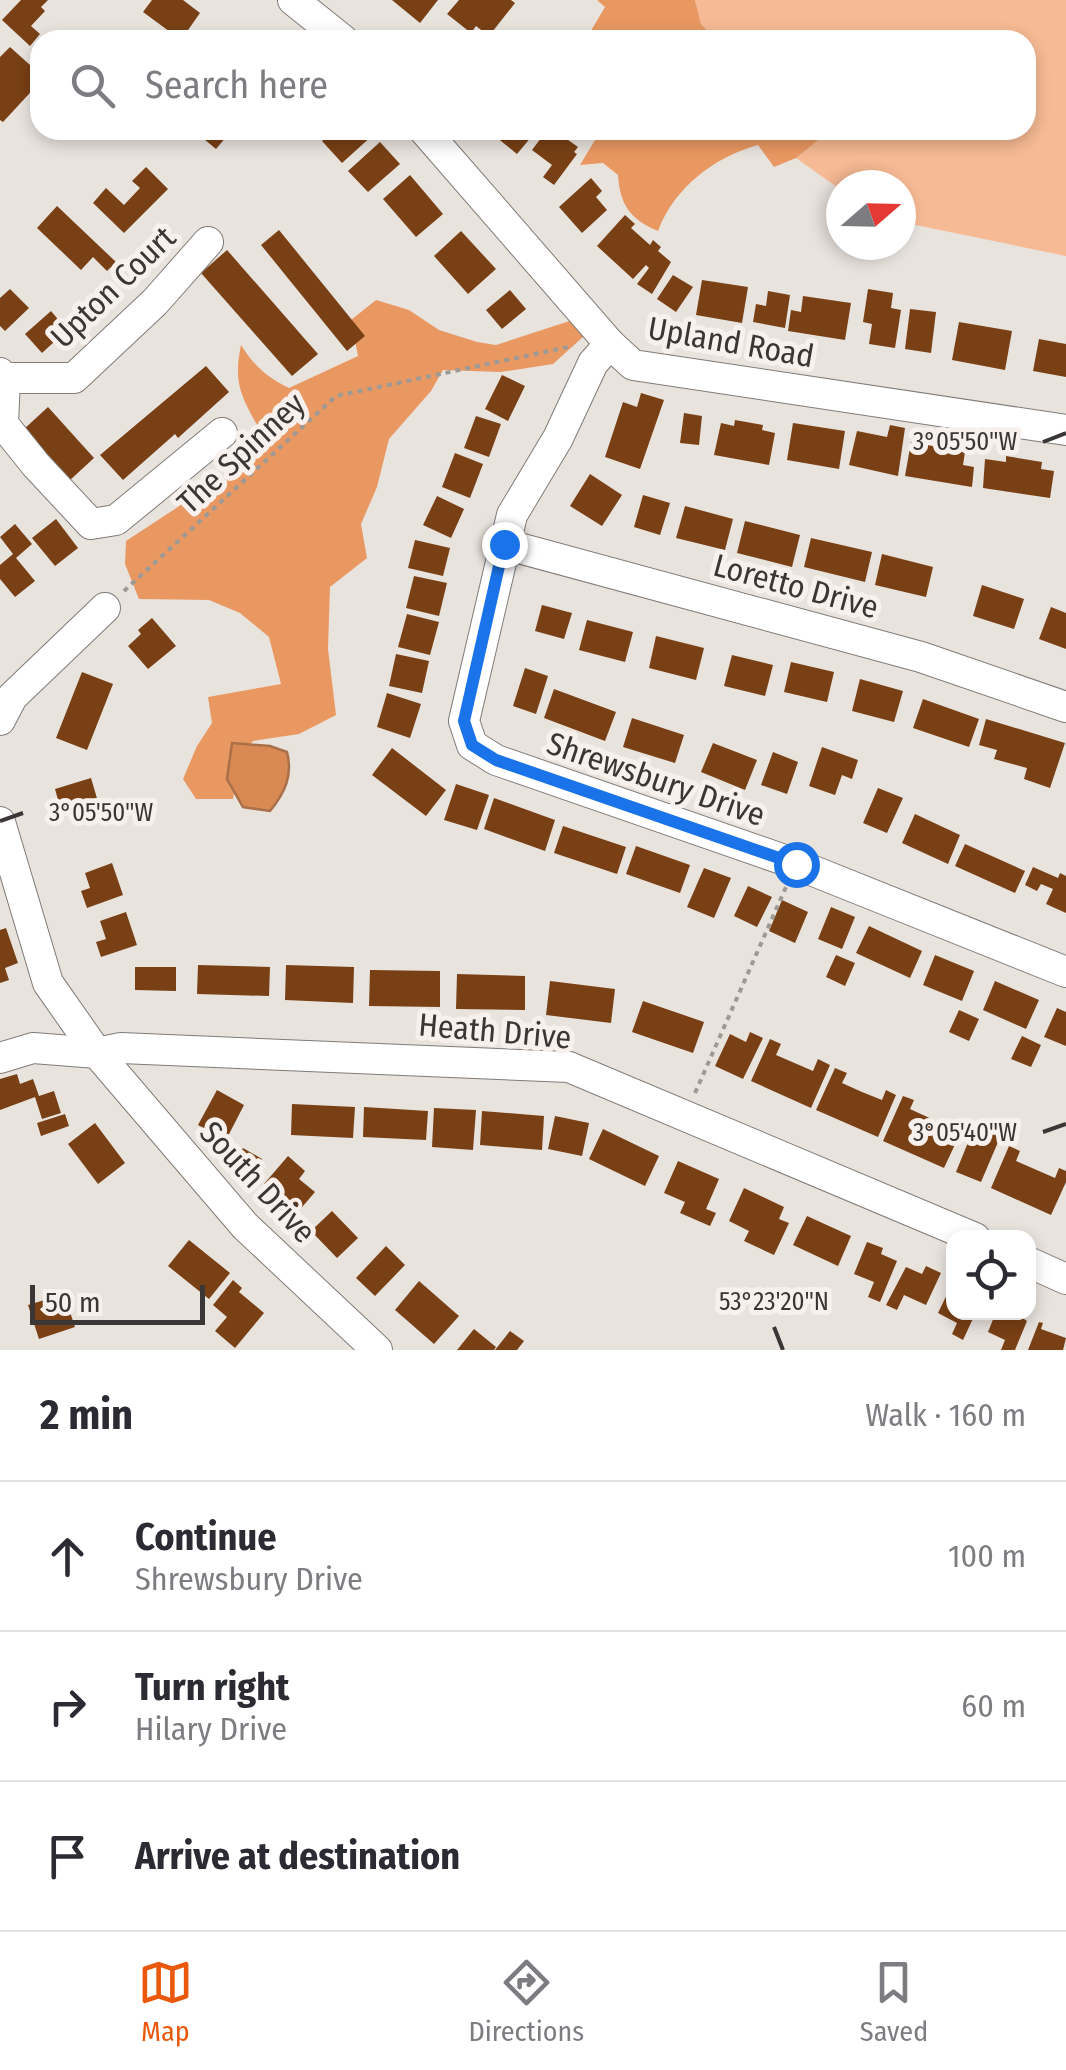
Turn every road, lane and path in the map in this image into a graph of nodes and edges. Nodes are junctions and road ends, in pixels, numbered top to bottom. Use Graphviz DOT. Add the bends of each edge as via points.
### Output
graph roads {
  1 [pos="293,0"];
  2 [pos="330,30"];
  3 [pos="433,140"];
  4 [pos="208,242"];
  5 [pos="609,341"];
  6 [pos="3,376"];
  7 [pos="1066,430"];
  8 [pos="222,433"];
  9 [pos="504,544"];
  10 [pos="105,608"];
  11 [pos="1066,708"];
  12 [pos="0,720"];
  13 [pos="0,822"];
  14 [pos="796,864"];
  15 [pos="1066,972"];
  16 [pos="97,1053"];
  17 [pos="0,1058"];
  18 [pos="686,1114"];
  19 [pos="956,1230"];
  20 [pos="1036,1266"];
  21 [pos="1066,1279"];
  22 [pos="377,1350"];
  1 -- 2 [label="street"];
  3 -- 5 [label="street, Upland Road"];
  4 -- 6 [label="street, Upton Court" via="74,378"];
  5 -- 7 [label="street, Upland Road" via="632,364"];
  5 -- 9 [label="street" via="512,515"];
  5 -- 10 [label="path, The Spinney" via="336,396"];
  6 -- 8 [label="street" via="3,424 90,524 116,520"];
  9 -- 11 [label="street, Loretto Drive" via="921,656"];
  9 -- 14 [label="street, Shrewsbury Drive" via="464,721 472,745 496,760"];
  10 -- 12 [label="street" via="12,697"];
  13 -- 16 [label="street, South Drive" via="48,982"];
  14 -- 15 [label="street, Shrewsbury Drive"];
  14 -- 18 [label="path"];
  16 -- 17 [label="street, Heath Drive" via="33,1048"];
  16 -- 18 [label="street, Heath Drive" via="121,1048 569,1067"];
  16 -- 22 [label="street, South Drive" via="245,1226"];
  18 -- 19 [label="street, Heath Drive"];
  20 -- 21 [label="street"];
}
